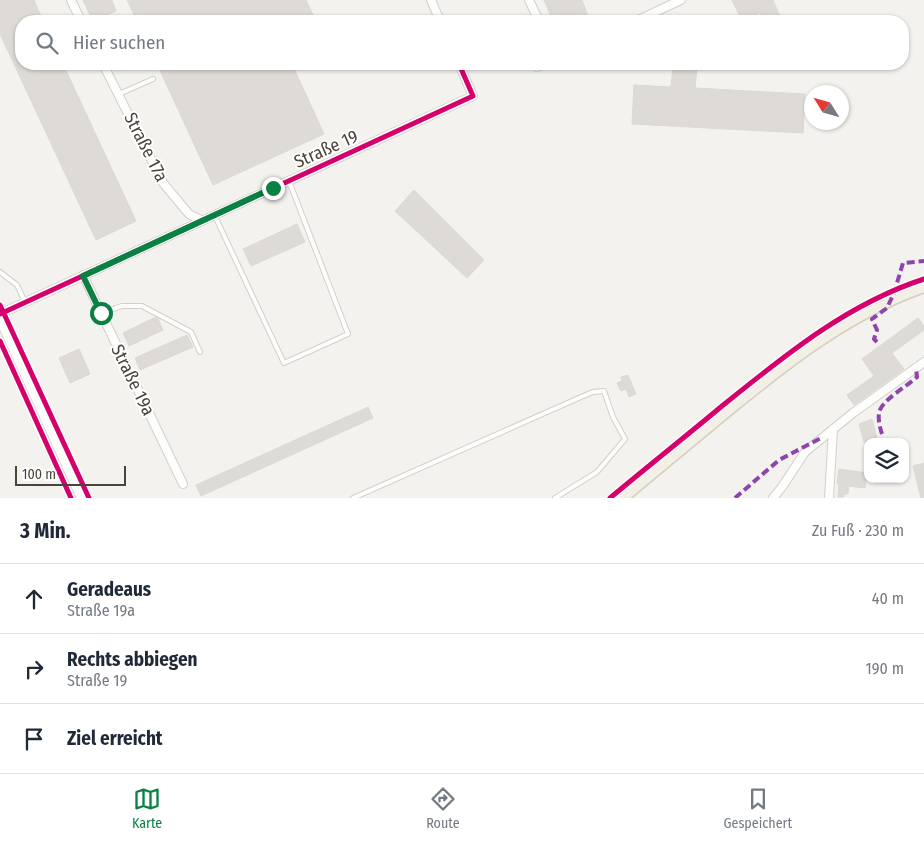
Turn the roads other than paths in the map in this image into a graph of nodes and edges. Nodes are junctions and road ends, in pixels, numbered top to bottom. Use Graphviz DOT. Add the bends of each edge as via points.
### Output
graph roads {
  1 [pos="71,0"];
  2 [pos="431,0"];
  3 [pos="529,0"];
  4 [pos="682,0"];
  5 [pos="78,15"];
  6 [pos="437,15"];
  7 [pos="536,15"];
  8 [pos="649,15"];
  9 [pos="106,70"];
  10 [pos="462,70"];
  11 [pos="153,79"];
  12 [pos="119,94"];
  13 [pos="288,181"];
  14 [pos="214,214"];
  15 [pos="201,220"];
  16 [pos="0,272"];
  17 [pos="83,276"];
  18 [pos="924,286"];
  19 [pos="25,302"];
  20 [pos="101,313"];
  21 [pos="0,314"];
  22 [pos="0,320"];
  23 [pos="200,352"];
  24 [pos="924,362"];
  25 [pos="833,430"];
  26 [pos="183,484"];
  27 [pos="81,498"];
  28 [pos="353,498"];
  29 [pos="554,498"];
  30 [pos="621,498"];
  31 [pos="773,498"];
  32 [pos="829,498"];
  1 -- 5 [label="street"];
  2 -- 6 [label="street"];
  3 -- 7 [label="street"];
  4 -- 8 [label="street"];
  9 -- 12 [label="street, Straße 17a"];
  10 -- 13 [label="street, Straße 19" via="473,96"];
  11 -- 12 [label="lane"];
  12 -- 15 [label="street, Straße 17a" via="163,183 189,214"];
  13 -- 14 [label="street, Straße 19"];
  13 -- 14 [label="lane" via="348,334 284,363"];
  14 -- 15 [label="street, Straße 19"];
  15 -- 17 [label="street, Straße 19"];
  16 -- 19 [label="lane" via="17,285"];
  17 -- 19 [label="street, Straße 19"];
  17 -- 20 [label="street, Straße 19a"];
  18 -- 30 [label="main road" via="858,316 812,345 774,372"];
  19 -- 21 [label="street, Straße 19"];
  20 -- 23 [label="lane" via="122,306 142,306 191,332"];
  20 -- 26 [label="street, Straße 19a"];
  22 -- 27 [label="street"];
  24 -- 25 [label="street"];
  25 -- 31 [label="street" via="805,452"];
  25 -- 32 [label="street"];
  28 -- 29 [label="lane" via="581,397 604,391 625,439 597,472"];
}
